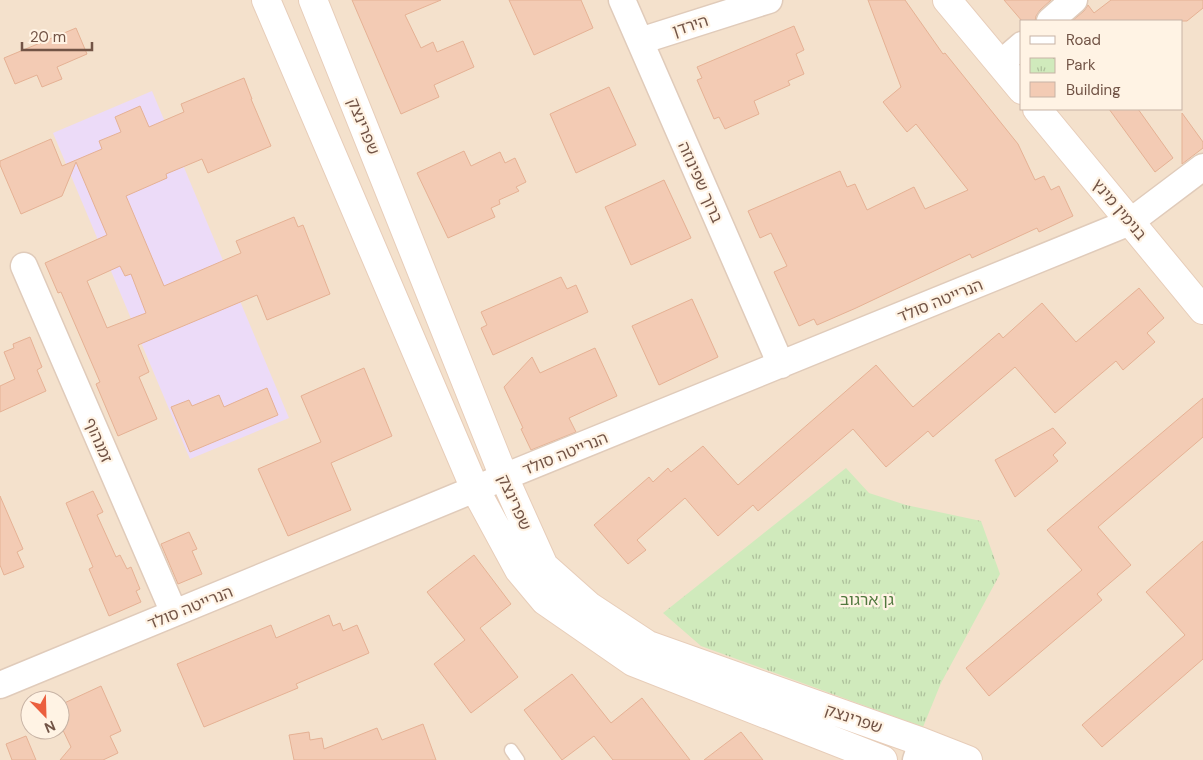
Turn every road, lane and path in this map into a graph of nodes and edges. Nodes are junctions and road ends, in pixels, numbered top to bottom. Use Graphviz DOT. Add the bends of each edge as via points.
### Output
graph roads {
  1 [pos="266,0"];
  2 [pos="313,0"];
  3 [pos="622,0"];
  4 [pos="769,0"];
  5 [pos="947,0"];
  6 [pos="1074,0"];
  7 [pos="1051,20"];
  8 [pos="640,42"];
  9 [pos="1020,48"];
  10 [pos="1000,64"];
  11 [pos="1020,88"];
  12 [pos="1038,110"];
  13 [pos="1203,167"];
  14 [pos="1130,222"];
  15 [pos="24,266"];
  16 [pos="1203,310"];
  17 [pos="781,364"];
  18 [pos="504,478"];
  19 [pos="475,489"];
  20 [pos="174,613"];
  21 [pos="0,685"];
  22 [pos="919,751"];
  23 [pos="883,760"];
  24 [pos="968,760"];
  1 -- 19 [label="street, שפרינצק"];
  2 -- 18 [label="street, שפרינצק"];
  3 -- 8 [label="street, ברוך שפינוזה"];
  4 -- 8 [label="street, הירדן"];
  5 -- 10 [label="street"];
  6 -- 7 [label="street"];
  8 -- 17 [label="street, ברוך שפינוזה"];
  9 -- 10 [label="street"];
  10 -- 11 [label="street"];
  12 -- 14 [label="street, בנימין מינץ"];
  13 -- 14 [label="street, הנרייטה סולד"];
  14 -- 16 [label="street, בנימין מינץ"];
  14 -- 17 [label="street, הנרייטה סולד"];
  15 -- 20 [label="street, זמנהוף"];
  17 -- 18 [label="street, הנרייטה סולד"];
  18 -- 19 [label="street, הנרייטה סולד"];
  18 -- 22 [label="street, שפרינצק" via="544,566 589,606 648,645"];
  19 -- 20 [label="street, הנרייטה סולד"];
  19 -- 23 [label="street, שפרינצק" via="519,570 545,601 633,662"];
  20 -- 21 [label="street, הנרייטה סולד"];
  22 -- 24 [label="street, שפרינצק"];
}
